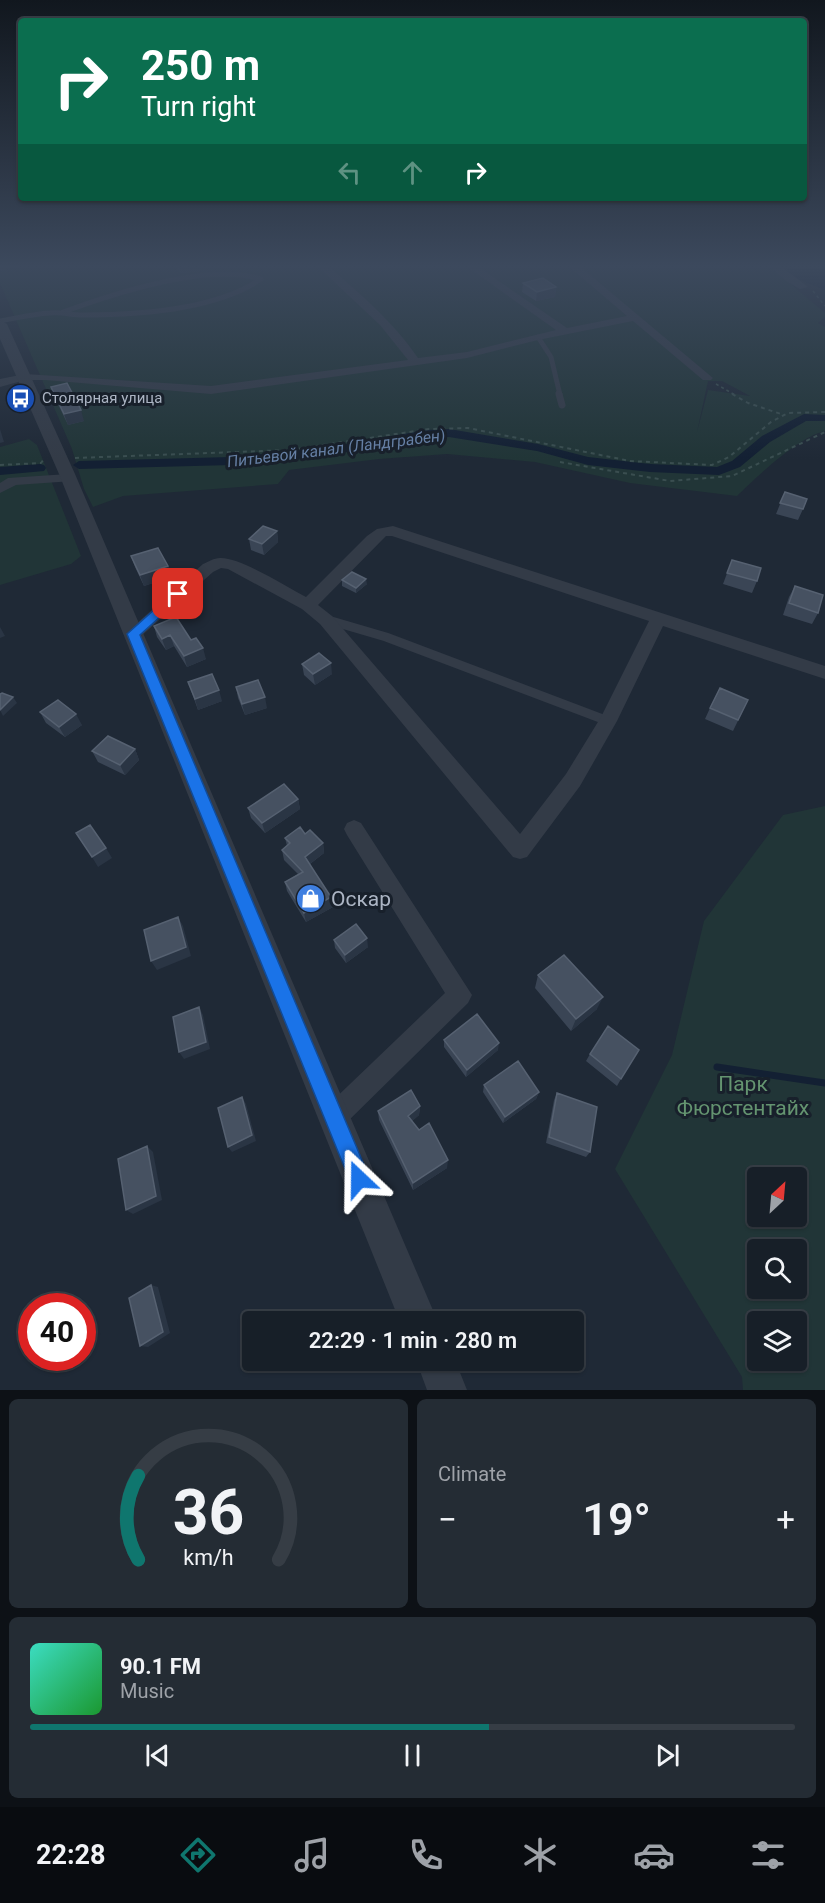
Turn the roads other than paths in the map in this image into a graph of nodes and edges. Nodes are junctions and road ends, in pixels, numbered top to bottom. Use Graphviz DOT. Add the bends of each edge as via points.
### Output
graph roads {
  1 [pos="3,329"];
  2 [pos="390,329"];
  3 [pos="561,329"];
  4 [pos="575,329"];
  5 [pos="647,329"];
  6 [pos="564,331"];
  7 [pos="538,337"];
  8 [pos="416,363"];
  9 [pos="25,377"];
  10 [pos="707,378"];
  11 [pos="0,382"];
  12 [pos="562,405"];
  13 [pos="68,478"];
  14 [pos="6,481"];
  15 [pos="0,489"];
  16 [pos="308,605"];
  17 [pos="659,618"];
  18 [pos="326,620"];
  19 [pos="133,634"];
  20 [pos="825,673"];
  21 [pos="608,722"];
  22 [pos="354,829"];
  23 [pos="334,1118"];
  24 [pos="413,1311"];
  25 [pos="439,1371"];
  26 [pos="447,1390"];
  1 -- 9 [label="street"];
  2 -- 8 [label="street"];
  3 -- 6 [label="street"];
  4 -- 6 [label="street"];
  5 -- 10 [label="street"];
  6 -- 7 [label="street"];
  7 -- 8 [label="street"];
  7 -- 12 [label="lane" via="551,357"];
  8 -- 9 [label="street" via="211,390"];
  9 -- 11 [label="street"];
  9 -- 13 [label="street"];
  13 -- 14 [label="street"];
  13 -- 19 [label="street"];
  14 -- 15 [label="street"];
  16 -- 17 [label="street" via="372,539 393,531"];
  16 -- 18 [label="street"];
  16 -- 19 [label="street" via="232,565 220,563 208,568"];
  17 -- 20 [label="street"];
  17 -- 21 [label="street"];
  18 -- 21 [label="lane" via="386,637"];
  18 -- 21 [label="street" via="520,850 573,780"];
  19 -- 23 [label="street"];
  22 -- 23 [label="street" via="460,995"];
  23 -- 24 [label="street"];
  25 -- 26 [label="street"];
}
